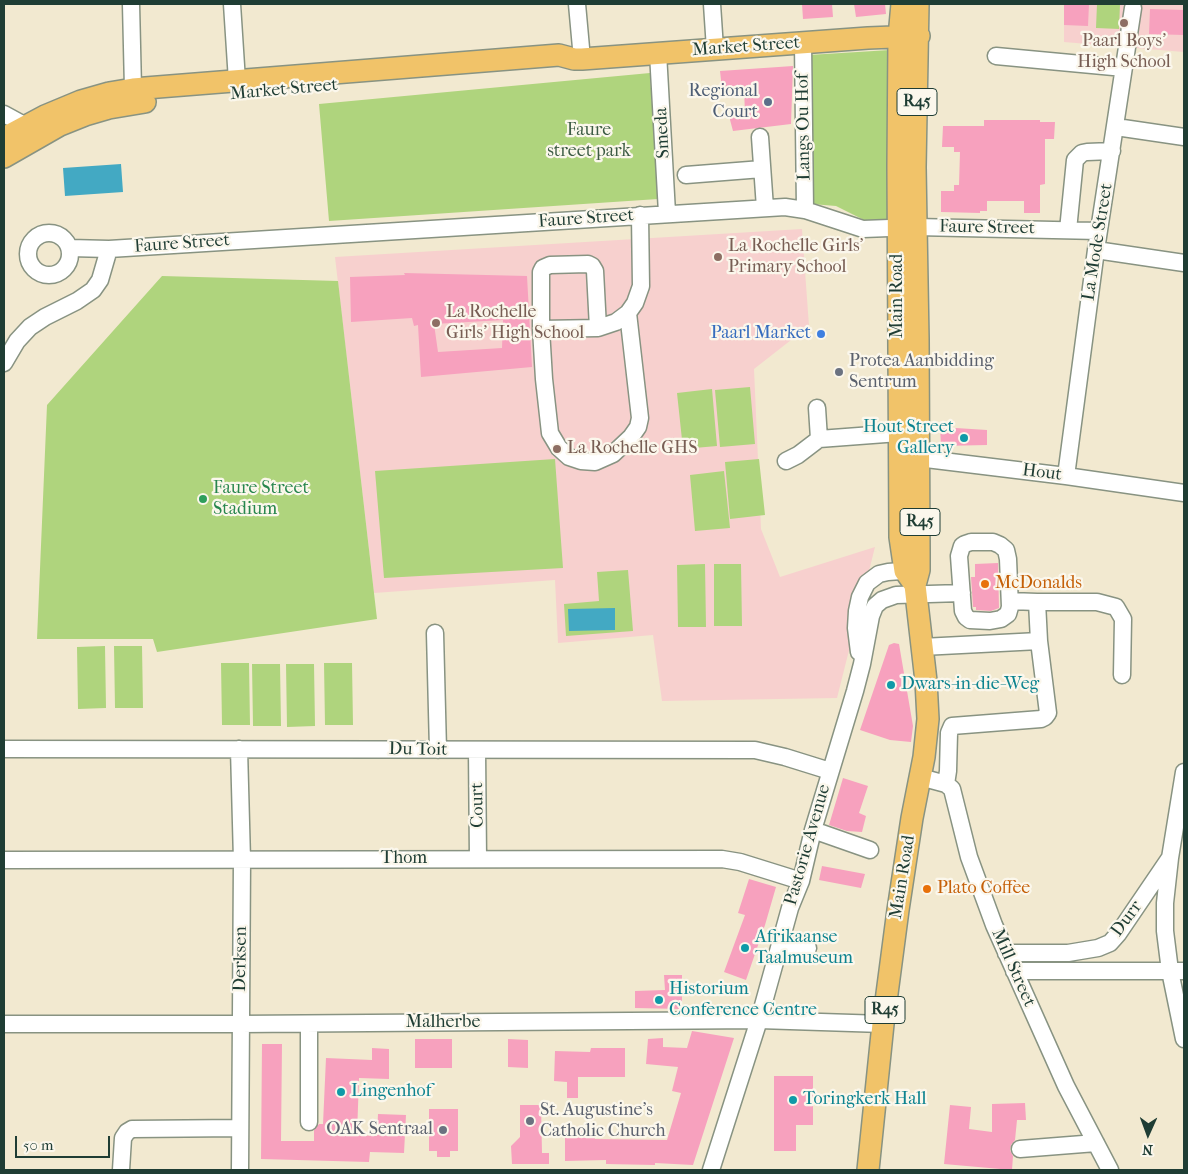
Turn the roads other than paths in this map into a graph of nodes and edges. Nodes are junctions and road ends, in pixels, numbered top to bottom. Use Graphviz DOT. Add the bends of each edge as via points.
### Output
graph roads {
  1 [pos="131,4"];
  2 [pos="232,4"];
  3 [pos="577,4"];
  4 [pos="712,4"];
  5 [pos="902,4"];
  6 [pos="918,4"];
  7 [pos="1133,8"];
  8 [pos="909,36"];
  9 [pos="803,43"];
  10 [pos="714,49"];
  11 [pos="658,53"];
  12 [pos="996,56"];
  13 [pos="578,59"];
  14 [pos="1124,68"];
  15 [pos="237,80"];
  16 [pos="133,89"];
  17 [pos="4,114"];
  18 [pos="26,126"];
  19 [pos="1116,127"];
  20 [pos="760,137"];
  21 [pos="1184,137"];
  22 [pos="4,138"];
  23 [pos="1112,151"];
  24 [pos="4,157"];
  25 [pos="762,169"];
  26 [pos="686,175"];
  27 [pos="765,208"];
  28 [pos="805,210"];
  29 [pos="667,214"];
  30 [pos="640,215"];
  31 [pos="907,227"];
  32 [pos="1068,230"];
  33 [pos="1099,231"];
  34 [pos="70,248"];
  35 [pos="109,249"];
  36 [pos="1096,250"];
  37 [pos="1184,263"];
  38 [pos="628,313"];
  39 [pos="598,328"];
  40 [pos="541,329"];
  41 [pos="4,363"];
  42 [pos="817,408"];
  43 [pos="899,433"];
  44 [pos="819,438"];
  45 [pos="909,458"];
  46 [pos="786,461"];
  47 [pos="1066,476"];
  48 [pos="1184,493"];
  49 [pos="914,580"];
  50 [pos="962,593"];
  51 [pos="1010,601"];
  52 [pos="1037,602"];
  53 [pos="435,633"];
  54 [pos="1039,641"];
  55 [pos="922,647"];
  56 [pos="862,664"];
  57 [pos="1122,675"];
  58 [pos="240,748"];
  59 [pos="4,749"];
  60 [pos="438,750"];
  61 [pos="477,750"];
  62 [pos="830,771"];
  63 [pos="1184,772"];
  64 [pos="920,777"];
  65 [pos="946,784"];
  66 [pos="813,830"];
  67 [pos="870,850"];
  68 [pos="1170,858"];
  69 [pos="478,859"];
  70 [pos="4,860"];
  71 [pos="242,860"];
  72 [pos="800,881"];
  73 [pos="780,944"];
  74 [pos="808,948"];
  75 [pos="1006,953"];
  76 [pos="1014,970"];
  77 [pos="1177,971"];
  78 [pos="759,1020"];
  79 [pos="4,1024"];
  80 [pos="240,1024"];
  81 [pos="309,1024"];
  82 [pos="883,1024"];
  83 [pos="1184,1039"];
  84 [pos="309,1122"];
  85 [pos="240,1128"];
  86 [pos="1096,1143"];
  87 [pos="1020,1148"];
  88 [pos="121,1170"];
  89 [pos="240,1170"];
  90 [pos="711,1170"];
  91 [pos="868,1170"];
  92 [pos="1110,1170"];
  1 -- 16 [label="street"];
  2 -- 15 [label="street"];
  3 -- 13 [label="street"];
  4 -- 10 [label="street"];
  5 -- 8 [label="main road, Main Road / R45"];
  6 -- 8 [label="main road, Main Road / R45"];
  7 -- 14 [label="street, La Mode Street"];
  8 -- 9 [label="main road, Market Street"];
  8 -- 31 [label="main road, Main Road / R45"];
  9 -- 10 [label="main road, Market Street"];
  9 -- 28 [label="street, Langs Ou Hof"];
  10 -- 11 [label="main road, Market Street"];
  11 -- 13 [label="main road, Market Street"];
  11 -- 29 [label="street, Smeda"];
  12 -- 14 [label="street"];
  13 -- 15 [label="main road, Market Street" via="559,55"];
  13 -- 24 [label="main road, Market Street" via="558,68 109,108 60,126"];
  14 -- 19 [label="street, La Mode Street"];
  15 -- 16 [label="main road, Market Street"];
  16 -- 18 [label="main road, Market Street" via="81,101"];
  17 -- 18 [label="street"];
  18 -- 22 [label="main road, Market Street"];
  19 -- 21 [label="street"];
  19 -- 23 [label="street, La Mode Street"];
  20 -- 25 [label="street"];
  23 -- 32 [label="street" via="1082,153 1075,160"];
  23 -- 33 [label="street, La Mode Street"];
  25 -- 26 [label="street"];
  25 -- 27 [label="street"];
  27 -- 28 [label="street, Faure Street"];
  27 -- 29 [label="street, Faure Street"];
  28 -- 31 [label="street, Faure Street" via="863,229"];
  29 -- 30 [label="street, Faure Street"];
  30 -- 35 [label="street, Faure Street"];
  30 -- 38 [label="street" via="640,286"];
  31 -- 32 [label="street, Faure Street"];
  31 -- 43 [label="main road, Main Road / R45"];
  31 -- 45 [label="main road, Main Road / R45" via="918,339"];
  32 -- 33 [label="street, Faure Street"];
  33 -- 36 [label="street, La Mode Street"];
  34 -- 35 [label="street, Faure Street"];
  35 -- 41 [label="street" via="100,280 93,290 30,327"];
  36 -- 37 [label="street"];
  36 -- 47 [label="street, La Mode Street"];
  38 -- 39 [label="street" via="616,322"];
  38 -- 40 [label="street" via="640,418 631,437 613,454 595,462 569,457 550,433"];
  39 -- 40 [label="street"];
  39 -- 40 [label="street" via="595,271 588,264 543,268"];
  42 -- 44 [label="street"];
  43 -- 44 [label="street"];
  43 -- 45 [label="main road, Main Road / R45"];
  44 -- 46 [label="street"];
  45 -- 47 [label="street, Hout"];
  45 -- 49 [label="main road, Main Road / R45" via="900,538"];
  47 -- 48 [label="street, Hout"];
  49 -- 50 [label="street"];
  49 -- 55 [label="main road, Main Road / R45"];
  49 -- 56 [label="street, Pastorie Avenue" via="875,606"];
  49 -- 56 [label="street, Pastorie Avenue" via="888,572 879,574 864,586 856,628"];
  50 -- 51 [label="street" via="963,611 970,620 1001,619 1010,611"];
  50 -- 51 [label="street" via="962,546 971,542 993,542 1008,554"];
  51 -- 52 [label="street"];
  52 -- 54 [label="street"];
  52 -- 57 [label="street" via="1097,602 1116,607 1123,619"];
  53 -- 60 [label="street"];
  54 -- 55 [label="street"];
  54 -- 65 [label="street" via="1047,715 1041,719 952,726"];
  55 -- 64 [label="main road, Main Road / R45" via="928,719"];
  56 -- 62 [label="street, Pastorie Avenue"];
  58 -- 59 [label="street, Du Toit"];
  58 -- 60 [label="street, Du Toit"];
  58 -- 71 [label="street, Derksen"];
  60 -- 61 [label="street, Du Toit"];
  61 -- 62 [label="street, Du Toit" via="755,750"];
  61 -- 69 [label="street, Court"];
  62 -- 66 [label="street, Pastorie Avenue"];
  63 -- 68 [label="street"];
  64 -- 65 [label="street"];
  64 -- 82 [label="main road, Main Road / R45"];
  65 -- 75 [label="street, Mill Street" via="954,794 969,857"];
  66 -- 67 [label="street"];
  66 -- 72 [label="street, Pastorie Avenue"];
  68 -- 75 [label="street, Durr" via="1110,943 1068,953"];
  68 -- 77 [label="street" via="1165,931"];
  69 -- 71 [label="street, Thom"];
  69 -- 72 [label="street, Thom" via="722,859"];
  70 -- 71 [label="street, Thom"];
  71 -- 80 [label="street, Derksen"];
  72 -- 73 [label="street, Pastorie Avenue"];
  73 -- 74 [label="street"];
  73 -- 78 [label="street, Pastorie Avenue"];
  75 -- 76 [label="street, Mill Street"];
  76 -- 77 [label="street"];
  76 -- 86 [label="street, Mill Street" via="1066,1086"];
  77 -- 83 [label="street"];
  78 -- 81 [label="street, Malherbe"];
  78 -- 82 [label="street, Malherbe"];
  78 -- 90 [label="street, Pastorie Avenue"];
  79 -- 80 [label="street, Malherbe"];
  80 -- 81 [label="street, Malherbe"];
  80 -- 85 [label="street, Derksen"];
  81 -- 84 [label="street"];
  82 -- 91 [label="main road, Main Road / R45"];
  85 -- 88 [label="street" via="132,1129 123,1138"];
  85 -- 89 [label="street, Derksen"];
  86 -- 87 [label="street"];
  86 -- 92 [label="street, Mill Street"];
}
